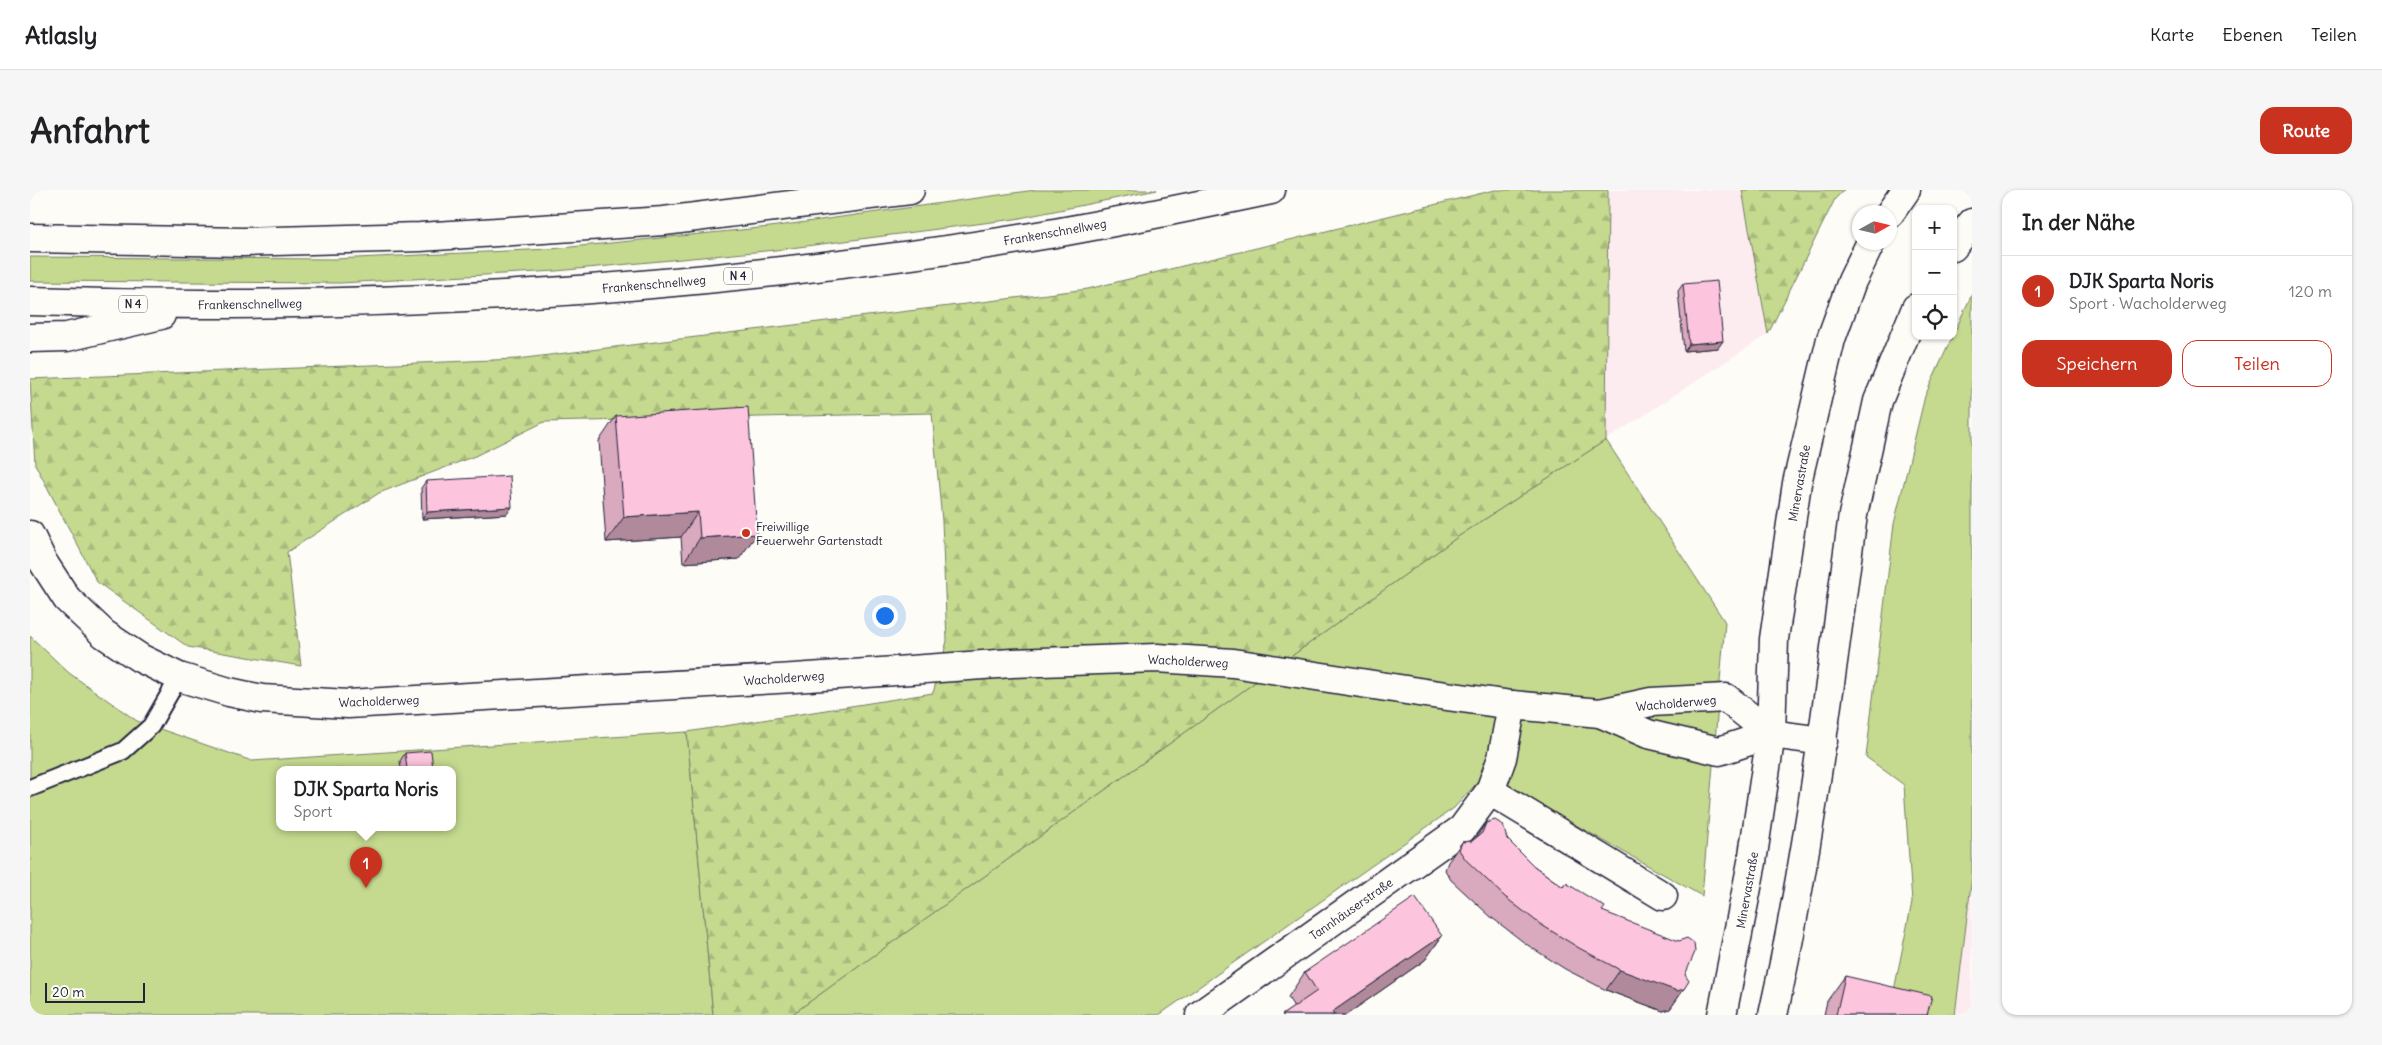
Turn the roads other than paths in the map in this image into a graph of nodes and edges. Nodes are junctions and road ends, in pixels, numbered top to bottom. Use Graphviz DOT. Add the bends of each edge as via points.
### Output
graph roads {
  1 [pos="910,190"];
  2 [pos="1271,190"];
  3 [pos="1906,190"];
  4 [pos="1895,205"];
  5 [pos="1972,222"];
  6 [pos="30,238"];
  7 [pos="1957,242"];
  8 [pos="1868,250"];
  9 [pos="30,302"];
  10 [pos="200,305"];
  11 [pos="1912,318"];
  12 [pos="30,338"];
  13 [pos="30,535"];
  14 [pos="179,676"];
  15 [pos="1512,705"];
  16 [pos="1600,713"];
  17 [pos="1771,734"];
  18 [pos="1823,741"];
  19 [pos="30,788"];
  20 [pos="1490,791"];
  21 [pos="1663,896"];
  22 [pos="1200,1015"];
  23 [pos="1722,1015"];
  24 [pos="1773,1015"];
  1 -- 6 [label="main road" via="664,221 542,230 242,242"];
  2 -- 10 [label="main road, Frankenschnellweg / N 4" via="974,246 688,282 508,296"];
  3 -- 4 [label="main road"];
  5 -- 7 [label="main road"];
  8 -- 17 [label="main road, Minervastraße" via="1852,281 1831,339 1797,483 1774,639"];
  9 -- 10 [label="main road, Frankenschnellweg / N 4"];
  10 -- 12 [label="main road" via="68,337"];
  11 -- 18 [label="main road" via="1878,401 1865,456 1853,515"];
  13 -- 14 [label="main road, Wacholderweg" via="67,599 104,634 140,658"];
  14 -- 15 [label="main road, Wacholderweg" via="262,699 348,704 1012,662 1157,658 1233,663"];
  14 -- 19 [label="lane" via="151,726 123,751"];
  15 -- 16 [label="main road, Wacholderweg"];
  15 -- 20 [label="main road, Tannhäuserstraße" via="1502,758"];
  16 -- 17 [label="main road, Wacholderweg" via="1648,734 1719,750"];
  16 -- 17 [label="main road, Wacholderweg" via="1651,702 1726,698"];
  17 -- 18 [label="main road"];
  17 -- 23 [label="main road, Minervastraße" via="1752,862"];
  18 -- 24 [label="main road"];
  20 -- 21 [label="main road"];
  20 -- 22 [label="main road, Tannhäuserstraße" via="1462,829"];
}
